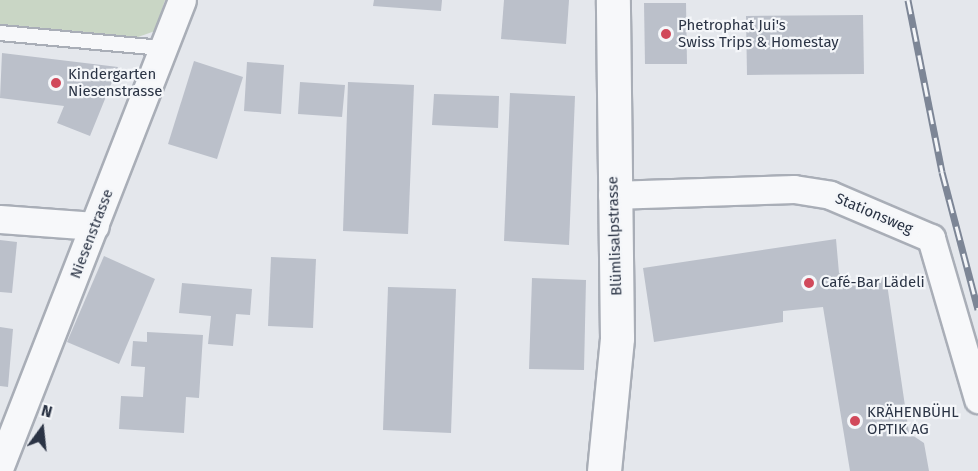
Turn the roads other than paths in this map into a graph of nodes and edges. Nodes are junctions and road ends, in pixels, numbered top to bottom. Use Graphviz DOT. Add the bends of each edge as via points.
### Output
graph roads {
  1 [pos="182,0"];
  2 [pos="613,0"];
  3 [pos="0,33"];
  4 [pos="163,48"];
  5 [pos="612,195"];
  6 [pos="0,219"];
  7 [pos="95,226"];
  8 [pos="978,399"];
  9 [pos="1,460"];
  10 [pos="604,471"];
  1 -- 4 [label="street, Niesenstrasse"];
  2 -- 5 [label="street, Blümlisalpstrasse"];
  3 -- 4 [label="lane"];
  4 -- 7 [label="street, Niesenstrasse"];
  5 -- 8 [label="street, Stationsweg" via="794,189 830,195 931,238"];
  5 -- 10 [label="street, Blümlisalpstrasse" via="617,349"];
  6 -- 7 [label="street"];
  7 -- 9 [label="street, Niesenstrasse"];
}
